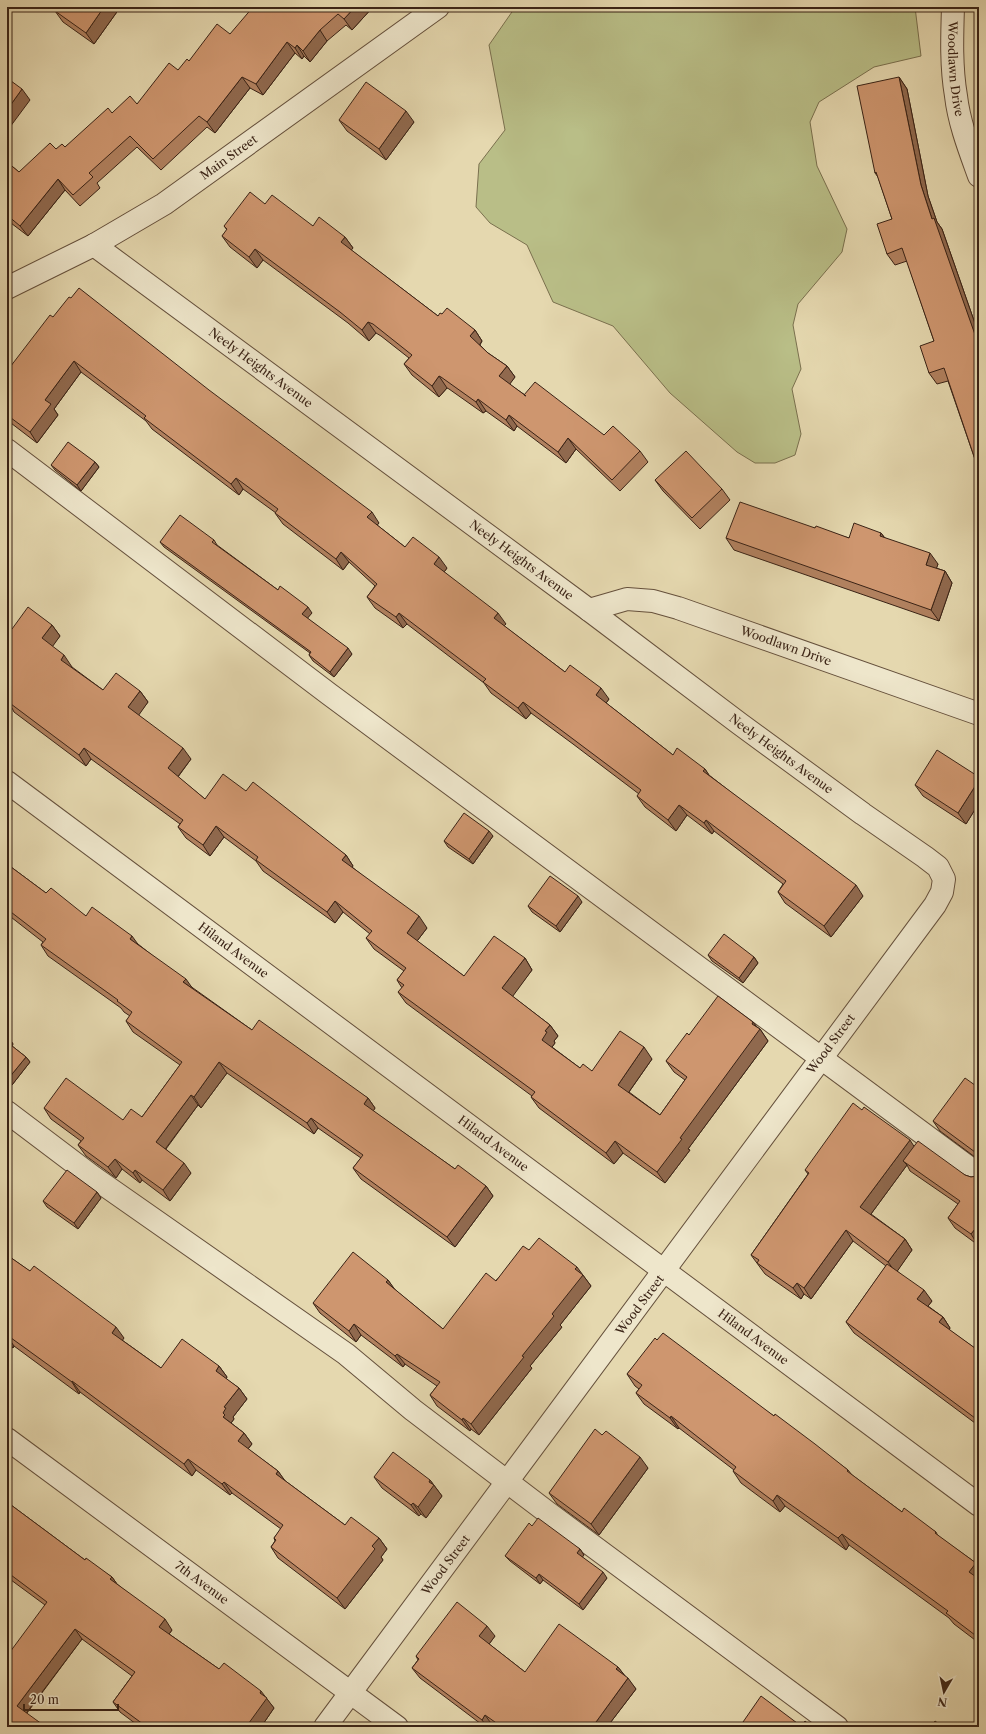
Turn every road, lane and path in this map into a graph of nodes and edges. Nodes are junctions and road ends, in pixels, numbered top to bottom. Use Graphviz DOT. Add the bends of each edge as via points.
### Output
graph roads {
  1 [pos="438,7"];
  2 [pos="953,7"];
  3 [pos="979,176"];
  4 [pos="94,245"];
  5 [pos="12,279"];
  6 [pos="7,450"];
  7 [pos="589,610"];
  8 [pos="979,714"];
  9 [pos="7,782"];
  10 [pos="944,879"];
  11 [pos="821,1058"];
  12 [pos="7,1112"];
  13 [pos="979,1175"];
  14 [pos="664,1272"];
  15 [pos="7,1439"];
  16 [pos="508,1482"];
  17 [pos="979,1505"];
  18 [pos="351,1693"];
  19 [pos="325,1727"];
  20 [pos="397,1727"];
  21 [pos="836,1727"];
  1 -- 4 [label="street, Main Street" via="164,204"];
  2 -- 3 [label="street, Woodlawn Drive" via="952,47 956,97 969,150"];
  4 -- 5 [label="street, Main Street"];
  4 -- 7 [label="street, Neely Heights Avenue"];
  6 -- 11 [label="street" via="329,694"];
  7 -- 8 [label="street, Woodlawn Drive" via="627,600 653,602 678,608"];
  7 -- 10 [label="street, Neely Heights Avenue" via="740,724 925,857 938,867"];
  9 -- 14 [label="street, Hiland Avenue"];
  10 -- 11 [label="street, Wood Street" via="942,892 935,905"];
  11 -- 13 [label="street"];
  11 -- 14 [label="street, Wood Street"];
  12 -- 16 [label="street" via="93,1177 346,1354 413,1410"];
  14 -- 16 [label="street, Wood Street"];
  14 -- 17 [label="street, Hiland Avenue"];
  15 -- 18 [label="street, 7th Avenue"];
  16 -- 18 [label="street, Wood Street"];
  16 -- 21 [label="street"];
  18 -- 19 [label="street, Wood Street"];
  18 -- 20 [label="street, 7th Avenue"];
}
